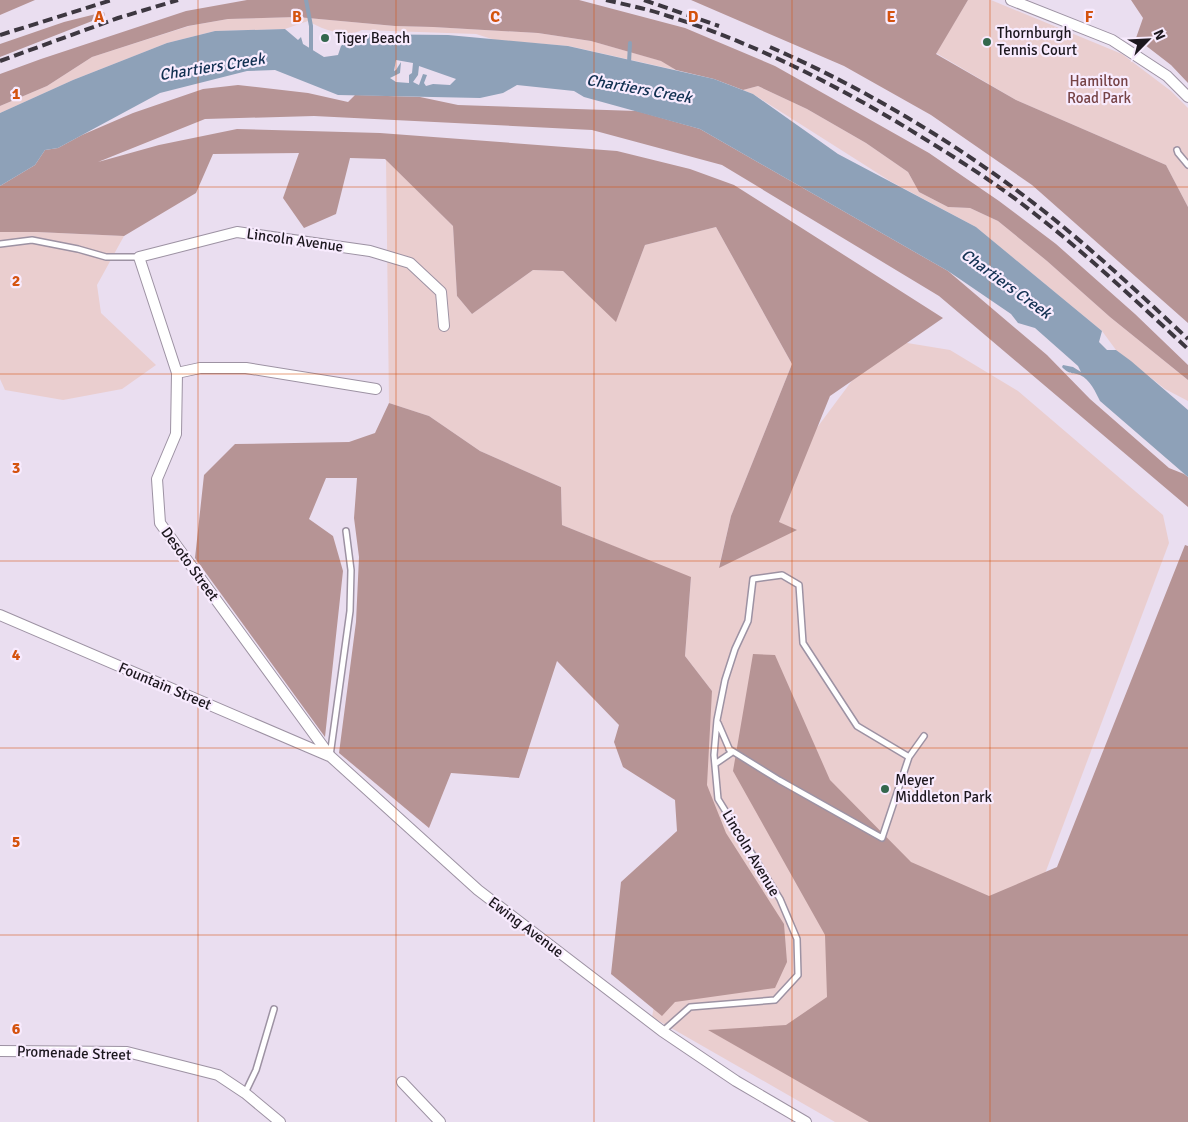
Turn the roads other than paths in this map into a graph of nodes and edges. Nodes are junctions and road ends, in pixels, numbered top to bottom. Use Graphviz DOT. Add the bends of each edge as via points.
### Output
graph roads {
  1 [pos="1012,0"];
  2 [pos="1188,97"];
  3 [pos="1178,150"];
  4 [pos="1188,165"];
  5 [pos="0,244"];
  6 [pos="139,257"];
  7 [pos="444,326"];
  8 [pos="176,373"];
  9 [pos="376,389"];
  10 [pos="346,531"];
  11 [pos="0,615"];
  12 [pos="717,720"];
  13 [pos="924,736"];
  14 [pos="729,749"];
  15 [pos="330,756"];
  16 [pos="908,757"];
  17 [pos="715,764"];
  18 [pos="274,1009"];
  19 [pos="662,1031"];
  20 [pos="0,1051"];
  21 [pos="402,1082"];
  22 [pos="245,1093"];
  23 [pos="280,1122"];
  24 [pos="440,1122"];
  25 [pos="806,1122"];
  1 -- 2 [label="street" via="1112,40 1167,76"];
  3 -- 4 [label="lane"];
  5 -- 6 [label="lane" via="32,240 106,257"];
  6 -- 7 [label="street, Lincoln Avenue" via="237,232 370,251 410,263 441,292"];
  6 -- 8 [label="street, Desoto Street"];
  8 -- 9 [label="street" via="200,368 246,368"];
  8 -- 15 [label="street, Desoto Street" via="176,434 157,479 160,523"];
  10 -- 15 [label="lane" via="351,570 350,611"];
  11 -- 15 [label="street, Fountain Street"];
  12 -- 14 [label="lane"];
  12 -- 16 [label="lane, Lincoln Avenue" via="725,680 748,621 753,579 782,575 799,585 803,643 857,726"];
  12 -- 17 [label="lane, Lincoln Avenue"];
  13 -- 16 [label="lane"];
  14 -- 16 [label="lane" via="882,838"];
  14 -- 17 [label="lane" via="731,753"];
  15 -- 19 [label="street, Ewing Avenue" via="478,890"];
  17 -- 19 [label="lane, Lincoln Avenue" via="718,799 780,899 797,939 798,975 775,1000 690,1007"];
  18 -- 22 [label="lane" via="256,1070"];
  19 -- 25 [label="street, Ewing Avenue" via="736,1081"];
  20 -- 22 [label="street, Promenade Street" via="127,1052 218,1075"];
  21 -- 24 [label="street"];
  22 -- 23 [label="street, Promenade Street"];
}
